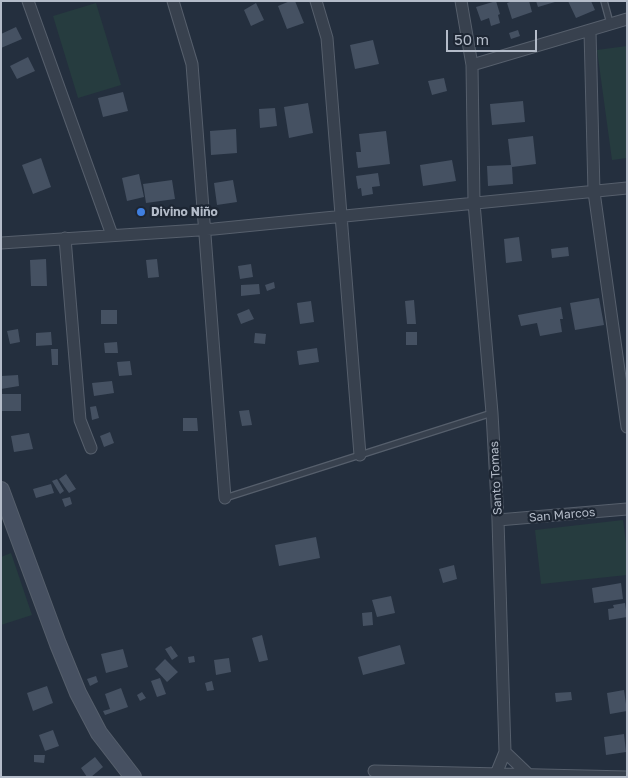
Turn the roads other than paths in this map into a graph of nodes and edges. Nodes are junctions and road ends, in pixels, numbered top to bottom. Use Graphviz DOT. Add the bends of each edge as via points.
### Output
graph roads {
  1 [pos="28,1"];
  2 [pos="173,1"];
  3 [pos="316,1"];
  4 [pos="461,1"];
  5 [pos="604,1"];
  6 [pos="627,18"];
  7 [pos="610,23"];
  8 [pos="590,31"];
  9 [pos="472,64"];
  10 [pos="627,188"];
  11 [pos="594,192"];
  12 [pos="474,203"];
  13 [pos="340,216"];
  14 [pos="204,229"];
  15 [pos="112,235"];
  16 [pos="65,238"];
  17 [pos="1,243"];
  18 [pos="492,413"];
  19 [pos="627,427"];
  20 [pos="91,448"];
  21 [pos="360,455"];
  22 [pos="1,490"];
  23 [pos="225,498"];
  24 [pos="627,509"];
  25 [pos="498,520"];
  26 [pos="505,752"];
  27 [pos="374,770"];
  28 [pos="497,775"];
  29 [pos="528,776"];
  30 [pos="133,777"];
  31 [pos="627,777"];
  1 -- 15 [label="street"];
  2 -- 14 [label="street" via="192,64"];
  3 -- 13 [label="street" via="327,38"];
  4 -- 9 [label="street, Santo Tomas"];
  5 -- 7 [label="lane"];
  6 -- 7 [label="street"];
  7 -- 8 [label="street"];
  8 -- 9 [label="street"];
  8 -- 11 [label="street"];
  9 -- 12 [label="street, Santo Tomas"];
  10 -- 11 [label="street"];
  11 -- 12 [label="street"];
  11 -- 19 [label="street"];
  12 -- 13 [label="street"];
  12 -- 18 [label="street, Santo Tomas"];
  13 -- 14 [label="street"];
  13 -- 21 [label="street"];
  14 -- 15 [label="street"];
  14 -- 23 [label="street"];
  15 -- 16 [label="street"];
  16 -- 17 [label="street"];
  16 -- 20 [label="street" via="80,420"];
  18 -- 21 [label="lane"];
  18 -- 25 [label="street, Santo Tomas"];
  21 -- 23 [label="lane"];
  22 -- 30 [label="street" via="78,693 99,733"];
  24 -- 25 [label="street, San Marcos"];
  25 -- 26 [label="street, Santo Tomas"];
  26 -- 28 [label="street, Santo Tomas"];
  26 -- 29 [label="street"];
  27 -- 28 [label="street"];
  28 -- 29 [label="street"];
  29 -- 31 [label="street"];
}
